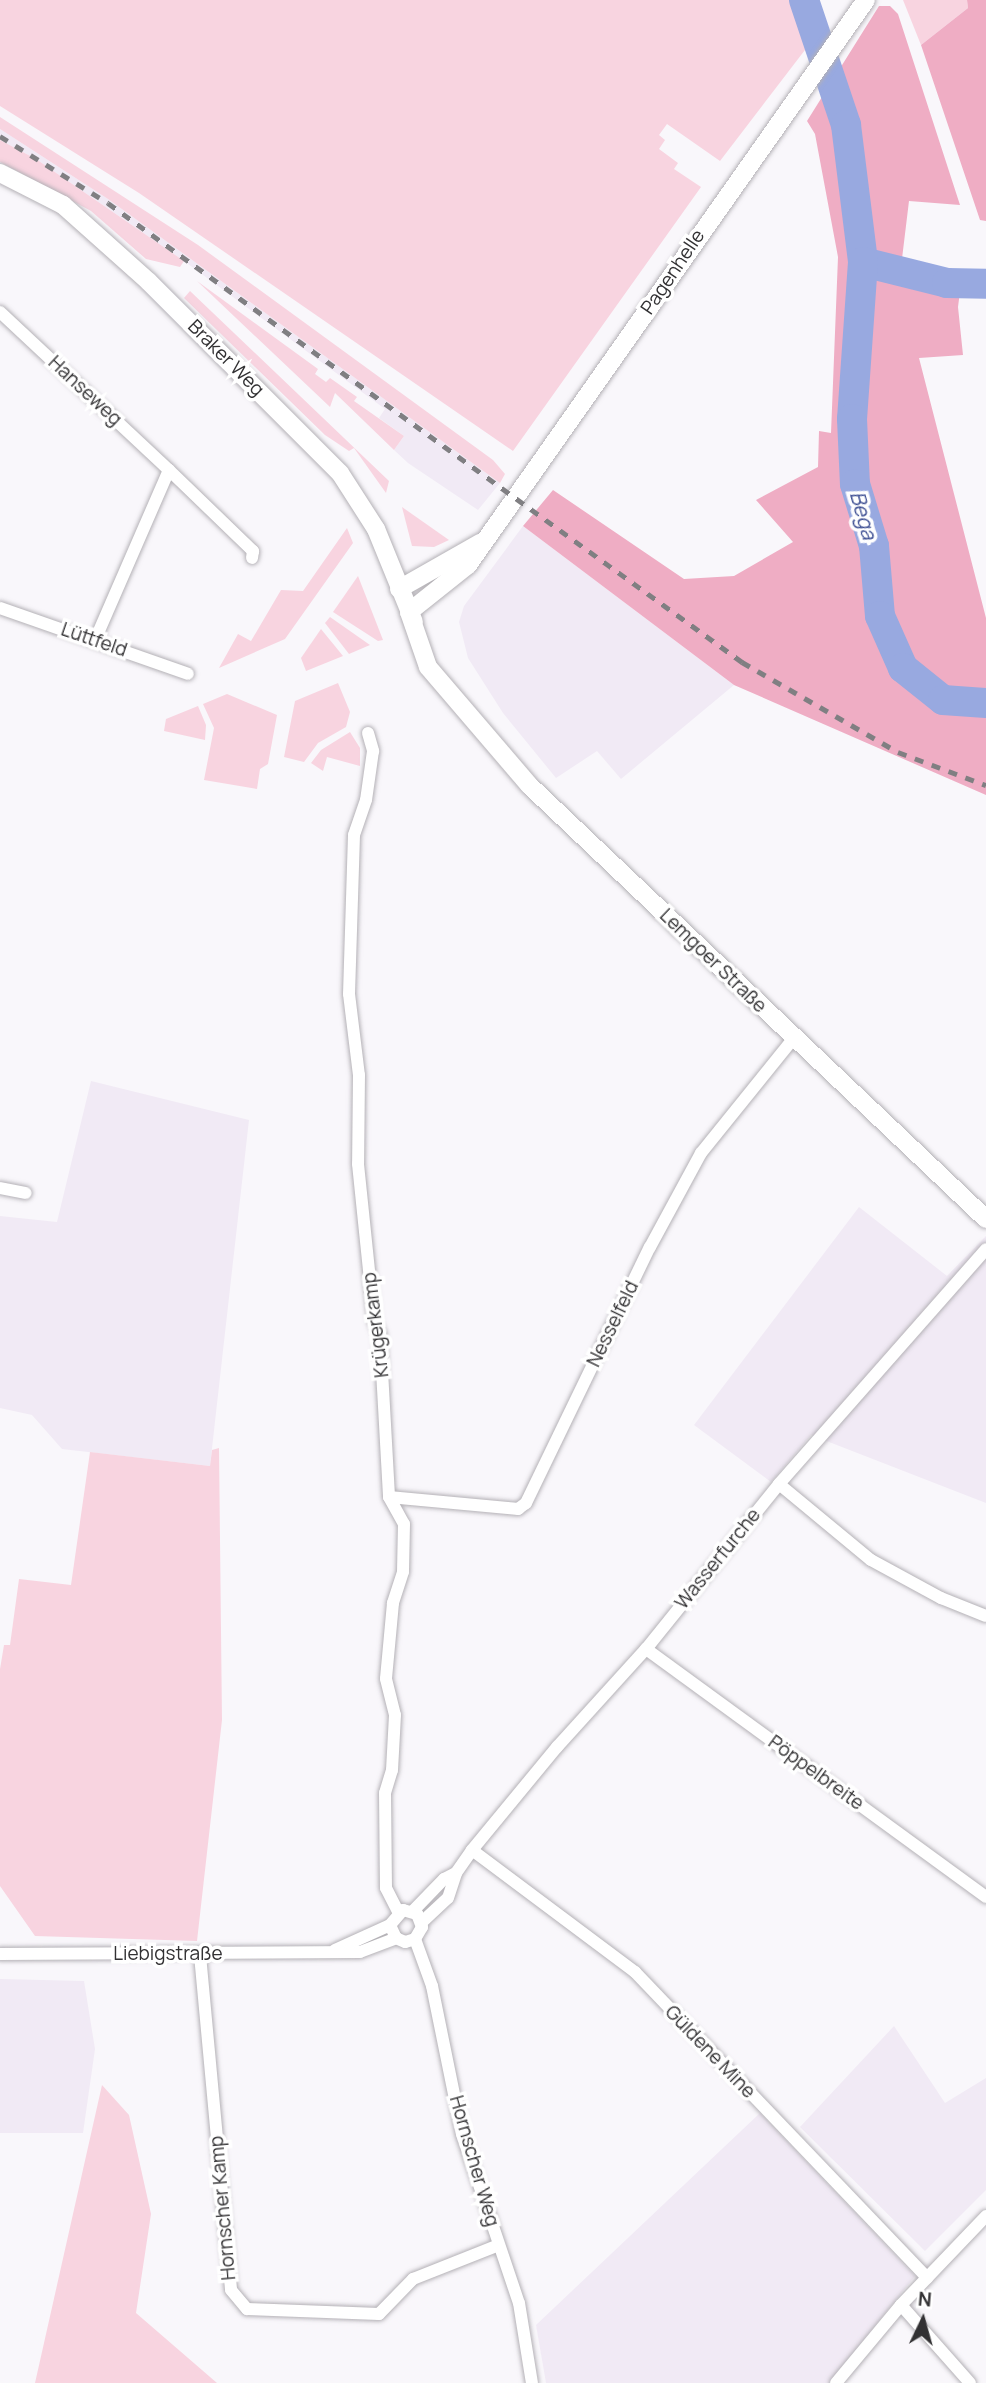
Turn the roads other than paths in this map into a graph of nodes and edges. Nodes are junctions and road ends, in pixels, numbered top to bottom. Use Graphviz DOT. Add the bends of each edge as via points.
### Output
graph roads {
  1 [pos="863,4"];
  2 [pos="0,173"];
  3 [pos="0,312"];
  4 [pos="169,470"];
  5 [pos="480,543"];
  6 [pos="252,558"];
  7 [pos="399,589"];
  8 [pos="0,608"];
  9 [pos="409,612"];
  10 [pos="96,640"];
  11 [pos="188,674"];
  12 [pos="368,733"];
  13 [pos="793,1039"];
  14 [pos="0,1188"];
  15 [pos="26,1194"];
  16 [pos="986,1219"];
  17 [pos="986,1250"];
  18 [pos="779,1484"];
  19 [pos="389,1497"];
  20 [pos="986,1616"];
  21 [pos="646,1649"];
  22 [pos="472,1850"];
  23 [pos="456,1873"];
  24 [pos="986,1897"];
  25 [pos="413,1911"];
  26 [pos="398,1912"];
  27 [pos="422,1922"];
  28 [pos="390,1924"];
  29 [pos="396,1938"];
  30 [pos="415,1939"];
  31 [pos="335,1950"];
  32 [pos="0,1954"];
  33 [pos="200,1955"];
  34 [pos="986,2216"];
  35 [pos="499,2245"];
  36 [pos="927,2278"];
  37 [pos="901,2305"];
  38 [pos="532,2383"];
  39 [pos="836,2383"];
  40 [pos="970,2383"];
  1 -- 5 [label="main road, Pagenhelle"];
  2 -- 7 [label="main road, Braker Weg" via="72,214 149,282 341,473 376,529"];
  3 -- 4 [label="street, Hanseweg"];
  4 -- 6 [label="street, Hanseweg" via="253,551"];
  4 -- 10 [label="street"];
  5 -- 7 [label="main road, Pagenhelle"];
  5 -- 9 [label="main road, Pagenhelle" via="468,565"];
  7 -- 9 [label="main road, Lemgoer Straße"];
  8 -- 10 [label="street, Lüttfeld"];
  9 -- 13 [label="main road, Lemgoer Straße" via="428,667 528,785"];
  10 -- 11 [label="street, Lüttfeld"];
  12 -- 19 [label="street, Krügerkamp" via="373,751 366,800 354,835 349,994 359,1075 358,1164 374,1320 380,1335"];
  13 -- 16 [label="main road, Lemgoer Straße"];
  13 -- 19 [label="street, Nesselfeld" via="701,1153 650,1247 526,1503 518,1509"];
  14 -- 15 [label="street"];
  17 -- 18 [label="street, Wasserfurche"];
  18 -- 20 [label="street" via="871,1560 941,1598"];
  18 -- 21 [label="street, Wasserfurche"];
  19 -- 26 [label="street, Krügerkamp" via="404,1524 403,1572 392,1611 386,1679 395,1715 392,1770 385,1793 386,1888"];
  21 -- 22 [label="street, Wasserfurche"];
  21 -- 24 [label="street, Pöppelbreite"];
  22 -- 23 [label="street, Wasserfurche"];
  22 -- 36 [label="street, Güldene Mine" via="635,1972"];
  23 -- 25 [label="street, Wasserfurche"];
  23 -- 27 [label="street, Wasserfurche" via="449,1898"];
  25 -- 26 [label="street"];
  25 -- 27 [label="street"];
  26 -- 28 [label="street"];
  27 -- 30 [label="street"];
  28 -- 29 [label="street"];
  28 -- 31 [label="street, Liebigstraße"];
  29 -- 30 [label="street, Liebigstraße"];
  29 -- 31 [label="street, Liebigstraße" via="360,1952"];
  30 -- 35 [label="street, Hornscher Weg" via="432,1986 462,2134"];
  31 -- 33 [label="street, Liebigstraße"];
  32 -- 33 [label="street, Liebigstraße"];
  33 -- 35 [label="street, Hornscher Kamp" via="231,2290 247,2309 379,2314 413,2279"];
  34 -- 36 [label="street"];
  35 -- 38 [label="street, Hornscher Weg" via="519,2303"];
  36 -- 37 [label="street"];
  37 -- 39 [label="street"];
  37 -- 40 [label="street"];
}
